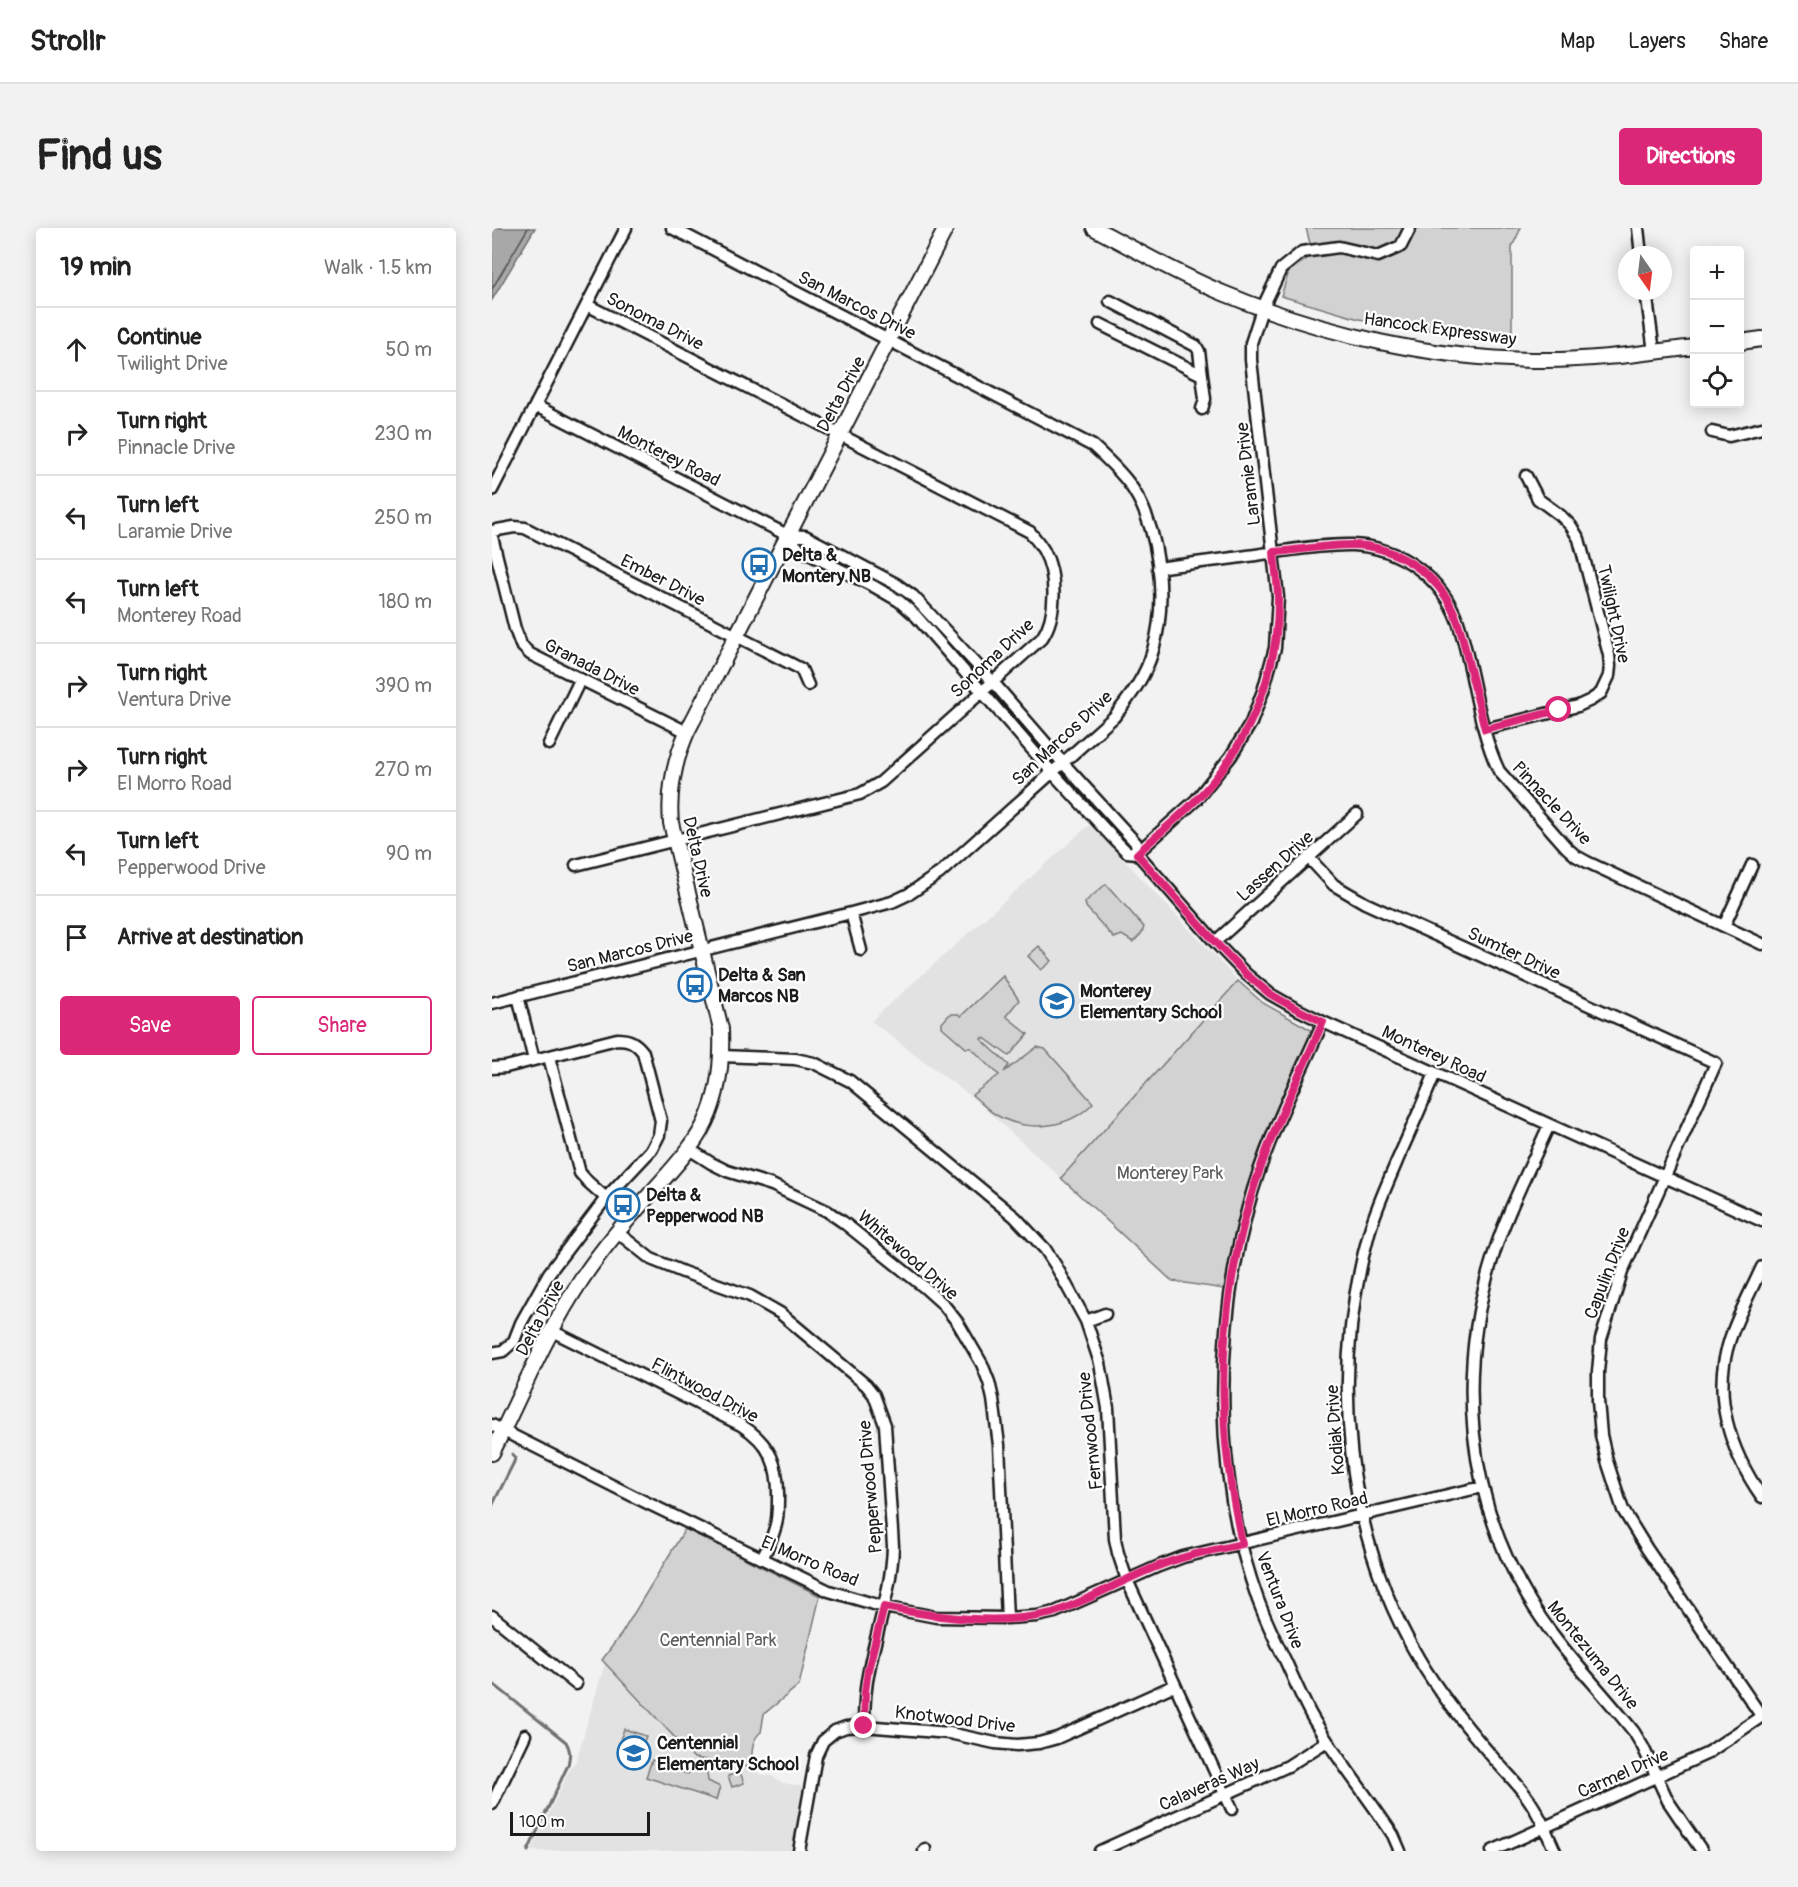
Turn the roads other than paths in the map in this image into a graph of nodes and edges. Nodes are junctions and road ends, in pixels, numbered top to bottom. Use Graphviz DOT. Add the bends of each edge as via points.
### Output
graph roads {
  1 [pos="626,228"];
  2 [pos="672,228"];
  3 [pos="946,228"];
  4 [pos="1094,228"];
  5 [pos="1410,228"];
  6 [pos="1638,228"];
  7 [pos="1640,246"];
  8 [pos="1647,300"];
  9 [pos="1110,301"];
  10 [pos="586,305"];
  11 [pos="1262,309"];
  12 [pos="1100,324"];
  13 [pos="1762,339"];
  14 [pos="890,340"];
  15 [pos="1744,341"];
  16 [pos="1690,348"];
  17 [pos="1654,352"];
  18 [pos="1202,375"];
  19 [pos="536,406"];
  20 [pos="1202,409"];
  21 [pos="1762,428"];
  22 [pos="1712,432"];
  23 [pos="840,435"];
  24 [pos="1526,476"];
  25 [pos="492,490"];
  26 [pos="492,531"];
  27 [pos="787,536"];
  28 [pos="492,537"];
  29 [pos="1274,552"];
  30 [pos="1158,568"];
  31 [pos="737,636"];
  32 [pos="580,680"];
  33 [pos="992,681"];
  34 [pos="808,685"];
  35 [pos="982,691"];
  36 [pos="1485,729"];
  37 [pos="687,732"];
  38 [pos="549,744"];
  39 [pos="1063,762"];
  40 [pos="1052,771"];
  41 [pos="1358,814"];
  42 [pos="675,841"];
  43 [pos="1137,854"];
  44 [pos="1308,857"];
  45 [pos="576,865"];
  46 [pos="1752,865"];
  47 [pos="851,913"];
  48 [pos="1724,926"];
  49 [pos="1215,942"];
  50 [pos="1762,944"];
  51 [pos="701,950"];
  52 [pos="861,950"];
  53 [pos="518,996"];
  54 [pos="492,1003"];
  55 [pos="1323,1022"];
  56 [pos="722,1056"];
  57 [pos="549,1057"];
  58 [pos="534,1060"];
  59 [pos="1716,1063"];
  60 [pos="492,1068"];
  61 [pos="1435,1073"];
  62 [pos="1549,1125"];
  63 [pos="689,1149"];
  64 [pos="1665,1178"];
  65 [pos="606,1198"];
  66 [pos="1762,1221"];
  67 [pos="617,1232"];
  68 [pos="1762,1267"];
  69 [pos="1105,1314"];
  70 [pos="1086,1321"];
  71 [pos="552,1332"];
  72 [pos="492,1353"];
  73 [pos="497,1428"];
  74 [pos="492,1453"];
  75 [pos="1482,1487"];
  76 [pos="1762,1497"];
  77 [pos="1362,1515"];
  78 [pos="1242,1544"];
  79 [pos="762,1559"];
  80 [pos="1127,1580"];
  81 [pos="884,1607"];
  82 [pos="492,1616"];
  83 [pos="1007,1618"];
  84 [pos="576,1684"];
  85 [pos="1174,1685"];
  86 [pos="1762,1716"];
  87 [pos="864,1726"];
  88 [pos="525,1735"];
  89 [pos="1327,1741"];
  90 [pos="492,1773"];
  91 [pos="1656,1777"];
  92 [pos="503,1778"];
  93 [pos="1225,1794"];
  94 [pos="492,1804"];
  95 [pos="1232,1809"];
  96 [pos="1544,1827"];
  97 [pos="799,1851"];
  98 [pos="1100,1851"];
  99 [pos="1400,1851"];
  100 [pos="1492,1851"];
  101 [pos="1555,1851"];
  102 [pos="1702,1851"];
  1 -- 10 [label="street"];
  2 -- 14 [label="street, San Marcos Drive"];
  3 -- 14 [label="main road, Delta Drive"];
  4 -- 11 [label="main road, Hancock Expressway"];
  5 -- 11 [label="street, Laramie Drive" via="1401,246 1377,256 1339,247 1302,252 1281,269"];
  6 -- 7 [label="street"];
  8 -- 17 [label="street"];
  9 -- 18 [label="street" via="1196,346"];
  10 -- 19 [label="street"];
  10 -- 23 [label="street, Sonoma Drive"];
  11 -- 17 [label="main road, Hancock Expressway" via="1359,338 1466,355 1543,360"];
  11 -- 29 [label="street, Laramie Drive" via="1251,343 1251,360"];
  12 -- 18 [label="street"];
  13 -- 15 [label="main road"];
  14 -- 23 [label="main road, Delta Drive"];
  14 -- 30 [label="street, San Marcos Drive" via="1093,446 1129,483 1140,502 1149,522"];
  16 -- 17 [label="main road, Hancock Expressway"];
  18 -- 20 [label="street"];
  19 -- 25 [label="street"];
  19 -- 27 [label="street, Monterey Road"];
  21 -- 22 [label="street" via="1729,436"];
  23 -- 27 [label="main road, Delta Drive"];
  23 -- 33 [label="street, Sonoma Drive" via="1030,532 1040,544 1049,563 1053,594 1047,630"];
  24 -- 36 [label="street, Twilight Drive" via="1538,499 1562,516 1579,539 1609,655 1609,676 1600,693 1578,706"];
  26 -- 31 [label="street, Ember Drive" via="525,528"];
  27 -- 31 [label="main road, Delta Drive"];
  27 -- 33 [label="street, Monterey Road" via="805,536 913,596"];
  27 -- 35 [label="street, Monterey Road" via="799,549 899,601"];
  28 -- 32 [label="street, Granada Drive" via="520,645"];
  29 -- 30 [label="street, Pinnacle Drive"];
  29 -- 36 [label="street, Pinnacle Drive" via="1354,545 1389,552 1427,575 1442,592 1457,621"];
  29 -- 43 [label="street, Laramie Drive" via="1278,597 1275,648 1251,723 1196,800"];
  30 -- 39 [label="street, San Marcos Drive" via="1158,632 1144,674 1114,717"];
  31 -- 34 [label="street, Ember Drive" via="801,669"];
  31 -- 37 [label="main road, Delta Drive"];
  32 -- 37 [label="street, Granada Drive"];
  32 -- 38 [label="street"];
  33 -- 35 [label="street, Sonoma Drive"];
  33 -- 39 [label="street, Monterey Road"];
  35 -- 40 [label="street, Monterey Road"];
  35 -- 42 [label="street, Sonoma Drive" via="881,782 861,794"];
  36 -- 48 [label="street, Pinnacle Drive" via="1499,771 1576,856"];
  37 -- 42 [label="main road, Delta Drive" via="671,783 669,803"];
  39 -- 40 [label="street, San Marcos Drive"];
  39 -- 43 [label="street, Monterey Road" via="1136,843"];
  40 -- 43 [label="street, Monterey Road" via="1127,852"];
  40 -- 47 [label="street, San Marcos Drive" via="922,886 892,902"];
  41 -- 44 [label="street, Lassen Drive"];
  42 -- 45 [label="street, Sonoma Drive"];
  42 -- 51 [label="main road, Delta Drive"];
  43 -- 49 [label="street, Monterey Road"];
  44 -- 49 [label="street, Lassen Drive"];
  44 -- 59 [label="street, Sumter Drive" via="1334,885 1365,903"];
  46 -- 48 [label="street"];
  47 -- 51 [label="street, San Marcos Drive"];
  47 -- 52 [label="street"];
  48 -- 50 [label="street, Pinnacle Drive"];
  49 -- 55 [label="street, Monterey Road" via="1270,994"];
  51 -- 53 [label="street, San Marcos Drive"];
  51 -- 56 [label="main road, Delta Drive" via="721,1029"];
  53 -- 54 [label="street, San Marcos Drive"];
  53 -- 58 [label="street"];
  55 -- 61 [label="street, Monterey Road"];
  55 -- 78 [label="street, Ventura Drive" via="1265,1156 1248,1206 1230,1293 1224,1409"];
  56 -- 63 [label="main road, Delta Drive" via="709,1114"];
  56 -- 70 [label="street, Fernwood Drive" via="795,1059 814,1063 850,1082 1031,1233 1056,1266"];
  57 -- 58 [label="street"];
  57 -- 65 [label="street" via="580,1173"];
  57 -- 65 [label="street" via="617,1039 628,1039 643,1052 661,1121 659,1136 652,1149"];
  58 -- 60 [label="street"];
  59 -- 64 [label="street, Capulin Drive"];
  61 -- 62 [label="street, Monterey Road"];
  61 -- 77 [label="street, Kodiak Drive" via="1378,1204 1356,1292 1348,1353 1348,1395 1352,1458"];
  62 -- 64 [label="street, Monterey Road"];
  62 -- 75 [label="street, Montezuma Drive" via="1498,1241 1475,1326 1471,1396"];
  63 -- 67 [label="main road, Delta Drive"];
  63 -- 83 [label="street, Whitewood Drive" via="727,1171 772,1185 827,1211 924,1287 958,1323 982,1364 993,1400 999,1445"];
  64 -- 66 [label="street, Monterey Road"];
  64 -- 86 [label="street, Capulin Drive" via="1622,1272 1601,1339 1601,1435 1623,1510"];
  65 -- 72 [label="street" via="549,1273 514,1341 503,1351"];
  67 -- 71 [label="main road, Delta Drive" via="565,1305"];
  67 -- 81 [label="street, Pepperwood Drive" via="651,1259 750,1296 780,1313 856,1375 874,1395 885,1425 893,1546"];
  68 -- 76 [label="street" via="1730,1340 1723,1380 1732,1443"];
  69 -- 70 [label="street"];
  70 -- 80 [label="street, Fernwood Drive" via="1105,1386 1115,1539"];
  71 -- 73 [label="main road, Delta Drive"];
  71 -- 79 [label="street, Flintwood Drive" via="755,1434 777,1470 776,1528"];
  73 -- 74 [label="main road, Delta Drive"];
  73 -- 79 [label="street, El Morro Road"];
  75 -- 77 [label="street, El Morro Road"];
  75 -- 91 [label="street, Montezuma Drive" via="1503,1546 1527,1596 1560,1645 1634,1732"];
  77 -- 78 [label="street, El Morro Road"];
  77 -- 96 [label="street, Kodiak Drive" via="1391,1603 1419,1658 1443,1697 1528,1798"];
  78 -- 80 [label="street, El Morro Road" via="1183,1557"];
  78 -- 89 [label="street, Ventura Drive" via="1263,1611"];
  79 -- 81 [label="street, El Morro Road" via="829,1591"];
  80 -- 83 [label="street, El Morro Road" via="1055,1612"];
  80 -- 85 [label="street, Fernwood Drive"];
  81 -- 83 [label="street, El Morro Road" via="936,1617"];
  81 -- 87 [label="street, Pepperwood Drive" via="868,1670"];
  82 -- 84 [label="street"];
  85 -- 87 [label="street, Knotwood Drive" via="1039,1743 995,1743 949,1733"];
  85 -- 93 [label="street, Fernwood Drive"];
  86 -- 91 [label="street, Carmel Drive" via="1706,1754"];
  87 -- 97 [label="street" via="835,1731 823,1741 816,1756"];
  88 -- 92 [label="street"];
  89 -- 93 [label="street, Calaveras Way" via="1288,1766"];
  89 -- 99 [label="street, Ventura Drive" via="1393,1835"];
  90 -- 92 [label="street"];
  91 -- 96 [label="street, Carmel Drive"];
  91 -- 102 [label="street, Montezuma Drive"];
  92 -- 94 [label="street"];
  93 -- 95 [label="street, Fernwood Drive"];
  93 -- 98 [label="street, Calaveras Way"];
  96 -- 100 [label="street, Carmel Drive"];
  96 -- 101 [label="street, Kodiak Drive"];
}
